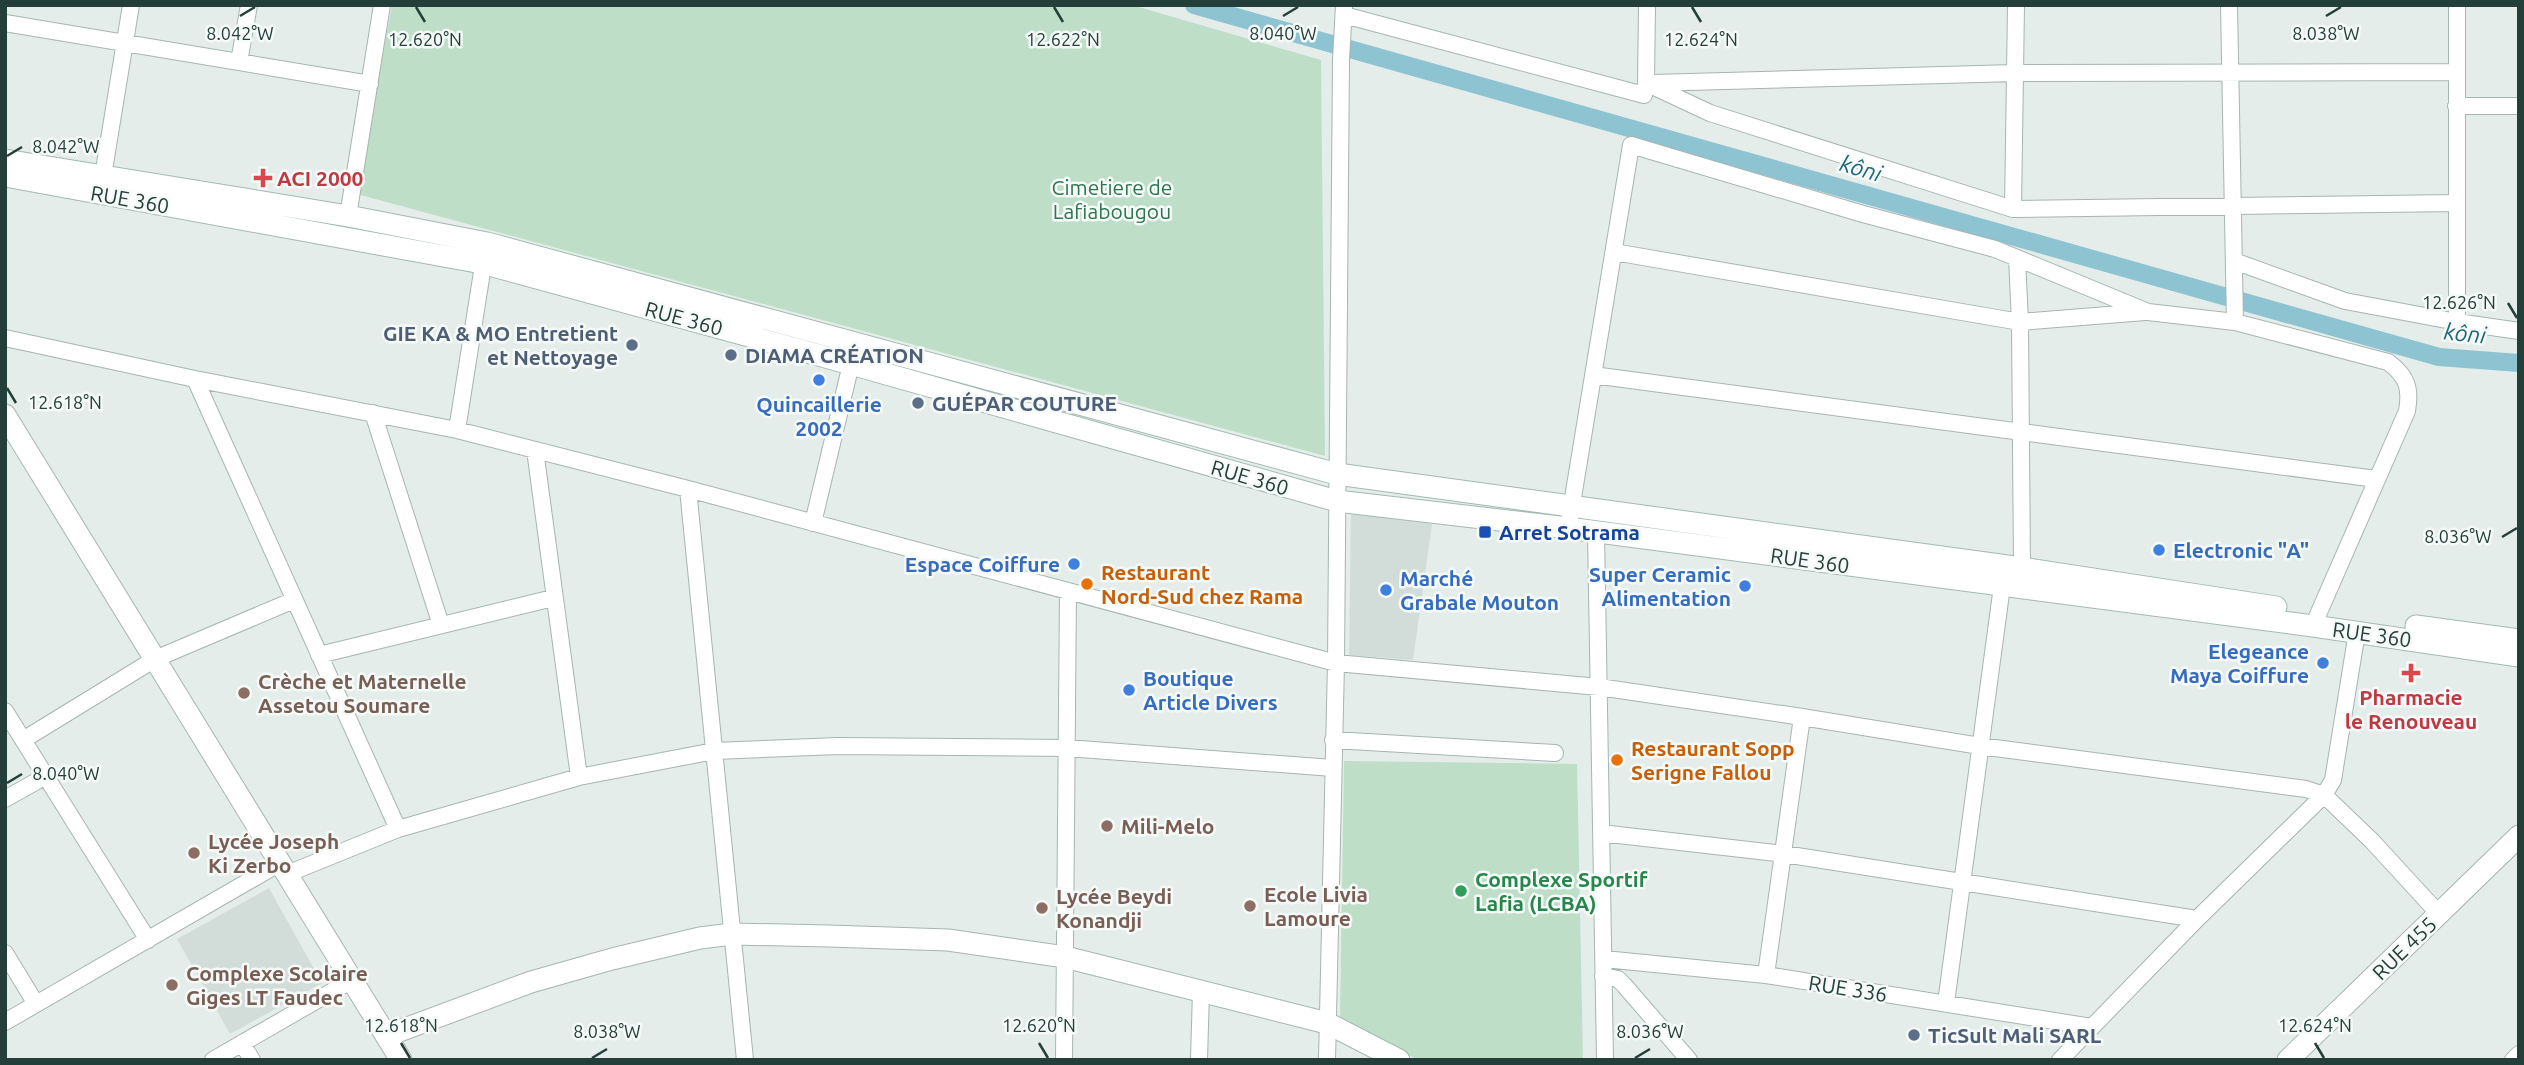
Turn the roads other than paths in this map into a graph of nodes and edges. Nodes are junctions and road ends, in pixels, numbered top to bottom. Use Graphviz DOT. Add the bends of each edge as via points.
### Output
graph roads {
  1 [pos="131,5"];
  2 [pos="249,5"];
  3 [pos="382,5"];
  4 [pos="1647,5"];
  5 [pos="2016,5"];
  6 [pos="2229,5"];
  7 [pos="2456,5"];
  8 [pos="1344,10"];
  9 [pos="5,23"];
  10 [pos="124,42"];
  11 [pos="239,62"];
  12 [pos="2455,72"];
  13 [pos="2015,73"];
  14 [pos="2230,73"];
  15 [pos="1646,83"];
  16 [pos="370,84"];
  17 [pos="2456,106"];
  18 [pos="2519,106"];
  19 [pos="5,160"];
  20 [pos="5,176"];
  21 [pos="103,176"];
  22 [pos="2456,203"];
  23 [pos="2233,206"];
  24 [pos="2013,209"];
  25 [pos="348,216"];
  26 [pos="1614,252"];
  27 [pos="485,253"];
  28 [pos="2017,258"];
  29 [pos="2234,261"];
  30 [pos="2148,312"];
  31 [pos="2235,317"];
  32 [pos="2020,322"];
  33 [pos="2457,322"];
  34 [pos="2519,331"];
  35 [pos="5,338"];
  36 [pos="851,364"];
  37 [pos="1593,375"];
  38 [pos="195,379"];
  39 [pos="373,414"];
  40 [pos="5,415"];
  41 [pos="457,430"];
  42 [pos="2020,432"];
  43 [pos="535,450"];
  44 [pos="1337,474"];
  45 [pos="2376,479"];
  46 [pos="688,489"];
  47 [pos="1337,501"];
  48 [pos="1572,505"];
  49 [pos="813,523"];
  50 [pos="1568,528"];
  51 [pos="1596,532"];
  52 [pos="2022,568"];
  53 [pos="2002,586"];
  54 [pos="1068,591"];
  55 [pos="553,598"];
  56 [pos="294,600"];
  57 [pos="2315,619"];
  58 [pos="441,625"];
  59 [pos="2357,632"];
  60 [pos="2519,640"];
  61 [pos="319,655"];
  62 [pos="2519,656"];
  63 [pos="155,659"];
  64 [pos="1336,663"];
  65 [pos="1599,687"];
  66 [pos="5,711"];
  67 [pos="1802,717"];
  68 [pos="23,740"];
  69 [pos="1334,740"];
  70 [pos="1980,746"];
  71 [pos="1067,748"];
  72 [pos="714,751"];
  73 [pos="1555,753"];
  74 [pos="1333,768"];
  75 [pos="46,776"];
  76 [pos="579,777"];
  77 [pos="2324,795"];
  78 [pos="5,799"];
  79 [pos="398,829"];
  80 [pos="1601,834"];
  81 [pos="2519,836"];
  82 [pos="1784,854"];
  83 [pos="284,869"];
  84 [pos="1962,882"];
  85 [pos="2439,914"];
  86 [pos="2197,919"];
  87 [pos="732,934"];
  88 [pos="148,940"];
  89 [pos="5,953"];
  90 [pos="1065,957"];
  91 [pos="1604,967"];
  92 [pos="1766,975"];
  93 [pos="352,980"];
  94 [pos="1201,991"];
  95 [pos="1946,1003"];
  96 [pos="36,1004"];
  97 [pos="5,1022"];
  98 [pos="1327,1023"];
  99 [pos="2092,1027"];
  100 [pos="386,1036"];
  101 [pos="242,1043"];
  102 [pos="2519,1054"];
  103 [pos="2062,1059"];
  104 [pos="213,1060"];
  105 [pos="252,1060"];
  106 [pos="401,1060"];
  107 [pos="745,1060"];
  108 [pos="1064,1060"];
  109 [pos="1199,1060"];
  110 [pos="1327,1060"];
  111 [pos="1399,1060"];
  112 [pos="1605,1060"];
  113 [pos="1689,1060"];
  114 [pos="2288,1060"];
  115 [pos="2513,1060"];
  1 -- 10 [label="street"];
  2 -- 11 [label="street"];
  3 -- 16 [label="street"];
  4 -- 15 [label="street"];
  5 -- 13 [label="street"];
  6 -- 14 [label="street"];
  7 -- 12 [label="street"];
  8 -- 15 [label="street" via="1644,95"];
  8 -- 44 [label="street"];
  9 -- 10 [label="street"];
  10 -- 11 [label="street"];
  10 -- 21 [label="street"];
  11 -- 16 [label="street"];
  12 -- 14 [label="street"];
  12 -- 17 [label="street"];
  13 -- 14 [label="street"];
  13 -- 15 [label="street"];
  13 -- 24 [label="street"];
  14 -- 23 [label="street"];
  15 -- 24 [label="street" via="1710,113"];
  16 -- 25 [label="street"];
  17 -- 18 [label="street"];
  17 -- 22 [label="street"];
  19 -- 21 [label="main road, RUE 360"];
  20 -- 27 [label="main road, RUE 360"];
  21 -- 25 [label="main road, RUE 360"];
  22 -- 23 [label="street"];
  22 -- 33 [label="street"];
  23 -- 24 [label="street"];
  23 -- 29 [label="street"];
  25 -- 27 [label="main road, RUE 360"];
  26 -- 28 [label="street" via="1632,145"];
  26 -- 32 [label="street"];
  26 -- 37 [label="street"];
  27 -- 36 [label="main road, RUE 360"];
  27 -- 41 [label="street"];
  27 -- 44 [label="main road, RUE 360"];
  28 -- 30 [label="street"];
  28 -- 32 [label="street"];
  29 -- 31 [label="street"];
  29 -- 33 [label="street" via="2345,301"];
  30 -- 31 [label="street"];
  30 -- 32 [label="street"];
  31 -- 45 [label="street" via="2388,362 2400,371 2407,382 2407,411"];
  32 -- 42 [label="street"];
  33 -- 34 [label="street"];
  35 -- 38 [label="street"];
  36 -- 47 [label="main road, RUE 360"];
  36 -- 49 [label="street"];
  37 -- 42 [label="street"];
  37 -- 48 [label="street"];
  38 -- 39 [label="street"];
  38 -- 56 [label="street"];
  39 -- 41 [label="street"];
  39 -- 58 [label="street"];
  40 -- 63 [label="main road"];
  41 -- 43 [label="street"];
  42 -- 45 [label="street"];
  42 -- 52 [label="street"];
  43 -- 46 [label="street"];
  43 -- 55 [label="street"];
  44 -- 47 [label="street"];
  44 -- 48 [label="main road, RUE 360"];
  45 -- 57 [label="street"];
  46 -- 49 [label="street"];
  46 -- 72 [label="street"];
  47 -- 50 [label="main road, RUE 360"];
  47 -- 64 [label="street"];
  48 -- 50 [label="street"];
  48 -- 52 [label="main road, RUE 360"];
  49 -- 54 [label="street"];
  50 -- 51 [label="main road, RUE 360"];
  51 -- 53 [label="main road, RUE 360"];
  51 -- 65 [label="street"];
  52 -- 57 [label="main road, RUE 360"];
  53 -- 57 [label="main road, RUE 360"];
  53 -- 70 [label="street"];
  54 -- 64 [label="street"];
  54 -- 71 [label="street"];
  55 -- 58 [label="street"];
  55 -- 76 [label="street"];
  56 -- 61 [label="street"];
  56 -- 63 [label="street"];
  57 -- 59 [label="main road, RUE 360"];
  57 -- 60 [label="main road, RUE 360"];
  58 -- 61 [label="street"];
  59 -- 62 [label="main road, RUE 360"];
  59 -- 77 [label="street" via="2333,780"];
  61 -- 79 [label="street"];
  63 -- 68 [label="street"];
  63 -- 83 [label="main road"];
  64 -- 65 [label="street"];
  64 -- 69 [label="street"];
  65 -- 67 [label="street"];
  65 -- 80 [label="street"];
  66 -- 68 [label="street"];
  67 -- 70 [label="street"];
  67 -- 82 [label="street"];
  68 -- 75 [label="street"];
  69 -- 73 [label="street"];
  69 -- 74 [label="street"];
  70 -- 77 [label="street"];
  70 -- 84 [label="street"];
  71 -- 72 [label="street" via="838,746"];
  71 -- 74 [label="street"];
  71 -- 90 [label="street"];
  72 -- 76 [label="street"];
  72 -- 87 [label="street"];
  74 -- 98 [label="street"];
  75 -- 78 [label="street"];
  75 -- 88 [label="street"];
  76 -- 79 [label="street"];
  77 -- 85 [label="street"];
  77 -- 86 [label="street"];
  79 -- 83 [label="street"];
  80 -- 82 [label="street"];
  80 -- 91 [label="street"];
  81 -- 85 [label="main road, RUE 455"];
  82 -- 84 [label="street"];
  82 -- 92 [label="street"];
  83 -- 88 [label="street"];
  83 -- 93 [label="main road"];
  84 -- 86 [label="street"];
  84 -- 95 [label="street"];
  85 -- 114 [label="main road, RUE 455"];
  86 -- 99 [label="street"];
  87 -- 90 [label="main road" via="948,940"];
  87 -- 100 [label="main road" via="542,979"];
  87 -- 107 [label="street"];
  88 -- 96 [label="street"];
  89 -- 96 [label="street"];
  90 -- 94 [label="main road"];
  90 -- 108 [label="street"];
  91 -- 92 [label="street, RUE 336"];
  91 -- 112 [label="street"];
  91 -- 113 [label="street"];
  92 -- 95 [label="street, RUE 336"];
  93 -- 100 [label="main road"];
  93 -- 101 [label="street"];
  94 -- 98 [label="main road"];
  94 -- 109 [label="street"];
  95 -- 99 [label="street, RUE 336"];
  96 -- 97 [label="street"];
  98 -- 110 [label="street"];
  98 -- 111 [label="main road"];
  99 -- 103 [label="street"];
  100 -- 106 [label="main road"];
  101 -- 104 [label="street"];
  101 -- 105 [label="street"];
  102 -- 115 [label="street"];
}
